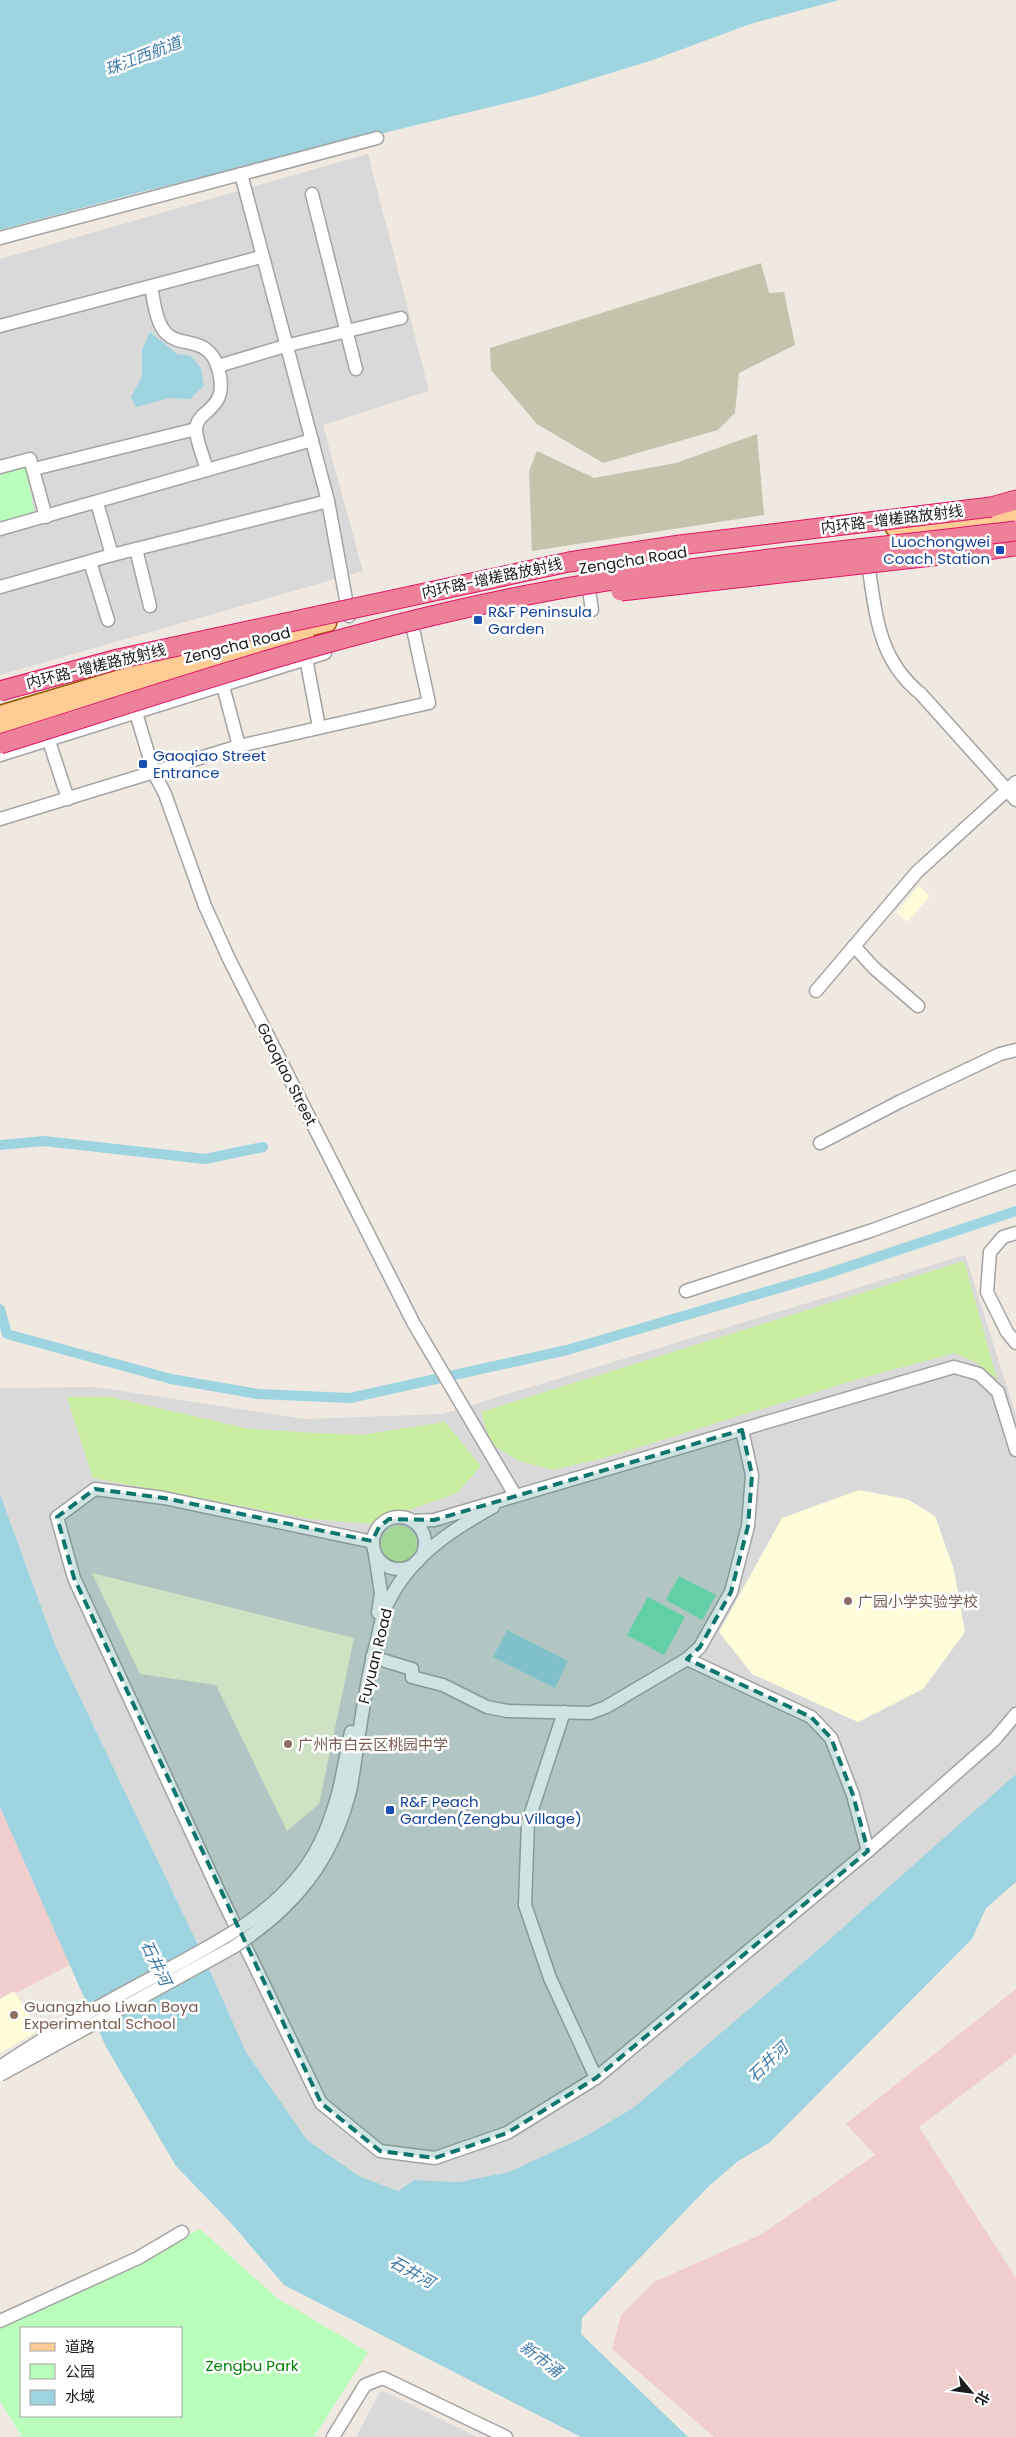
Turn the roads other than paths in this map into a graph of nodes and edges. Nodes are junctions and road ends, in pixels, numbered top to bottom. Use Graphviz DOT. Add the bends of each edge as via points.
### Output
graph roads {
  1 [pos="377,138"];
  2 [pos="241,174"];
  3 [pos="312,194"];
  4 [pos="0,238"];
  5 [pos="261,257"];
  6 [pos="151,287"];
  7 [pos="401,318"];
  8 [pos="0,326"];
  9 [pos="346,330"];
  10 [pos="285,346"];
  11 [pos="218,366"];
  12 [pos="356,369"];
  13 [pos="196,429"];
  14 [pos="312,440"];
  15 [pos="0,468"];
  16 [pos="34,469"];
  17 [pos="208,470"];
  18 [pos="1016,495"];
  19 [pos="1016,500"];
  20 [pos="328,502"];
  21 [pos="97,503"];
  22 [pos="1016,505"];
  23 [pos="991,507"];
  24 [pos="46,516"];
  25 [pos="1016,516"];
  26 [pos="1016,526"];
  27 [pos="0,529"];
  28 [pos="737,530"];
  29 [pos="1016,531"];
  30 [pos="1016,538"];
  31 [pos="778,541"];
  32 [pos="1016,546"];
  33 [pos="136,550"];
  34 [pos="832,553"];
  35 [pos="112,555"];
  36 [pos="867,557"];
  37 [pos="90,562"];
  38 [pos="509,566"];
  39 [pos="535,576"];
  40 [pos="437,582"];
  41 [pos="589,584"];
  42 [pos="0,587"];
  43 [pos="528,595"];
  44 [pos="412,604"];
  45 [pos="150,606"];
  46 [pos="348,610"];
  47 [pos="592,610"];
  48 [pos="390,619"];
  49 [pos="108,620"];
  50 [pos="413,630"];
  51 [pos="214,631"];
  52 [pos="373,640"];
  53 [pos="300,651"];
  54 [pos="180,660"];
  55 [pos="0,684"];
  56 [pos="223,686"];
  57 [pos="113,688"];
  58 [pos="0,690"];
  59 [pos="136,713"];
  60 [pos="0,714"];
  61 [pos="319,727"];
  62 [pos="0,730"];
  63 [pos="49,741"];
  64 [pos="0,744"];
  65 [pos="239,746"];
  66 [pos="0,756"];
  67 [pos="154,773"];
  68 [pos="1013,791"];
  69 [pos="68,799"];
  70 [pos="0,819"];
  71 [pos="854,946"];
  72 [pos="816,991"];
  73 [pos="918,1006"];
  74 [pos="1016,1050"];
  75 [pos="820,1143"];
  76 [pos="1016,1177"];
  77 [pos="1016,1233"];
  78 [pos="686,1291"];
  79 [pos="1016,1343"];
  80 [pos="742,1430"];
  81 [pos="1016,1450"];
  82 [pos="514,1495"];
  83 [pos="413,1521"];
  84 [pos="374,1548"];
  85 [pos="418,1561"];
  86 [pos="372,1657"];
  87 [pos="687,1659"];
  88 [pos="564,1712"];
  89 [pos="1016,1714"];
  90 [pos="345,1787"];
  91 [pos="868,1851"];
  92 [pos="0,2067"];
  93 [pos="0,2076"];
  94 [pos="596,2078"];
  95 [pos="182,2232"];
  96 [pos="0,2321"];
  97 [pos="333,2437"];
  98 [pos="506,2437"];
  1 -- 2 [label="street"];
  2 -- 4 [label="street"];
  2 -- 5 [label="street"];
  3 -- 9 [label="street"];
  5 -- 6 [label="street"];
  5 -- 10 [label="street"];
  6 -- 8 [label="street"];
  6 -- 11 [label="street" via="166,334 204,348"];
  7 -- 9 [label="street"];
  9 -- 10 [label="street"];
  9 -- 12 [label="street"];
  10 -- 11 [label="street"];
  10 -- 14 [label="street"];
  11 -- 13 [label="street" via="219,400 199,420"];
  13 -- 16 [label="street"];
  13 -- 17 [label="street"];
  14 -- 17 [label="street"];
  14 -- 20 [label="street"];
  15 -- 16 [label="street" via="30,459"];
  16 -- 24 [label="street"];
  17 -- 21 [label="street"];
  18 -- 28 [label="main road"];
  19 -- 23 [label="highway"];
  20 -- 33 [label="street"];
  20 -- 46 [label="street"];
  21 -- 24 [label="street"];
  21 -- 35 [label="street"];
  22 -- 23 [label="highway"];
  23 -- 58 [label="highway, 内环路-增槎路放射线, bridge" via="680,545 569,562 118,659"];
  24 -- 27 [label="street"];
  25 -- 31 [label="main road, Zengcha Road"];
  26 -- 34 [label="main road, Zengcha Road"];
  28 -- 31 [label="main road"];
  28 -- 38 [label="main road"];
  29 -- 43 [label="highway, Zengcha Road, bridge" via="700,567"];
  30 -- 36 [label="main road"];
  31 -- 39 [label="main road, Zengcha Road"];
  32 -- 43 [label="highway, bridge" via="619,591"];
  33 -- 35 [label="street"];
  33 -- 45 [label="street"];
  34 -- 36 [label="main road"];
  34 -- 41 [label="main road, Zengcha Road"];
  35 -- 37 [label="street"];
  36 -- 68 [label="street" via="881,639 904,680"];
  37 -- 42 [label="street"];
  37 -- 49 [label="street"];
  38 -- 39 [label="main road"];
  38 -- 40 [label="main road"];
  39 -- 44 [label="main road, Zengcha Road"];
  40 -- 44 [label="main road"];
  40 -- 46 [label="main road"];
  41 -- 47 [label="street"];
  41 -- 48 [label="main road, Zengcha Road"];
  41 -- 50 [label="main road"];
  43 -- 64 [label="highway, 内环路-增槎路放射线, bridge" via="356,635"];
  44 -- 46 [label="main road, Zengcha Road"];
  46 -- 51 [label="main road"];
  46 -- 54 [label="main road, Zengcha Road"];
  48 -- 52 [label="main road"];
  48 -- 53 [label="main road, Zengcha Road"];
  50 -- 52 [label="main road"];
  50 -- 61 [label="street" via="429,703"];
  51 -- 54 [label="main road"];
  51 -- 55 [label="street"];
  52 -- 53 [label="main road" via="325,653"];
  53 -- 56 [label="street"];
  53 -- 57 [label="main road, Zengcha Road" via="226,660"];
  53 -- 61 [label="street"];
  54 -- 57 [label="main road, Zengcha Road"];
  56 -- 59 [label="street"];
  56 -- 65 [label="street"];
  57 -- 60 [label="main road"];
  57 -- 62 [label="main road"];
  59 -- 63 [label="street"];
  59 -- 67 [label="street, Gaoqiao Street"];
  61 -- 65 [label="street"];
  63 -- 66 [label="street"];
  63 -- 69 [label="street"];
  65 -- 67 [label="street"];
  67 -- 69 [label="street"];
  67 -- 82 [label="street, Gaoqiao Street" via="229,959 392,1284"];
  68 -- 71 [label="street" via="917,872"];
  69 -- 70 [label="street"];
  71 -- 72 [label="street"];
  71 -- 73 [label="street"];
  74 -- 75 [label="street" via="1000,1054"];
  76 -- 78 [label="street" via="873,1230"];
  77 -- 79 [label="street" via="1003,1238 990,1252 987,1292"];
  80 -- 81 [label="street" via="954,1367 979,1374 998,1392"];
  80 -- 82 [label="street"];
  80 -- 87 [label="street" via="752,1475 748,1526 731,1592 700,1646"];
  82 -- 83 [label="street" via="434,1520"];
  82 -- 85 [label="street, Fuyuan Road" via="454,1529"];
  83 -- 84 [label="street" via="399,1517 386,1521 376,1531"];
  83 -- 85 [label="street" via="423,1532 425,1542"];
  84 -- 85 [label="street" via="385,1566 395,1569 410,1567"];
  84 -- 90 [label="street, Fuyuan Road" via="380,1604 360,1682"];
  84 -- 94 [label="street" via="164,1498 95,1489 57,1517 74,1578 216,1885 322,2103 380,2151 435,2158 507,2133"];
  85 -- 86 [label="street, Fuyuan Road" via="389,1599"];
  86 -- 88 [label="street" via="412,1669 412,1677 443,1685 487,1707 507,1711"];
  86 -- 90 [label="street, Fuyuan Road"];
  87 -- 88 [label="street" via="606,1707 590,1713"];
  87 -- 91 [label="street" via="811,1717 831,1738 853,1795"];
  88 -- 94 [label="street" via="528,1822 525,1905 550,1978"];
  89 -- 91 [label="street" via="995,1739"];
  90 -- 92 [label="street, bridge" via="317,1850 303,1872 267,1910 230,1935 75,2021"];
  90 -- 93 [label="street, bridge" via="340,1827 324,1858 300,1892 265,1926 232,1948"];
  91 -- 94 [label="street"];
  95 -- 96 [label="street" via="138,2258"];
  97 -- 98 [label="street" via="365,2385 383,2378"];
}
